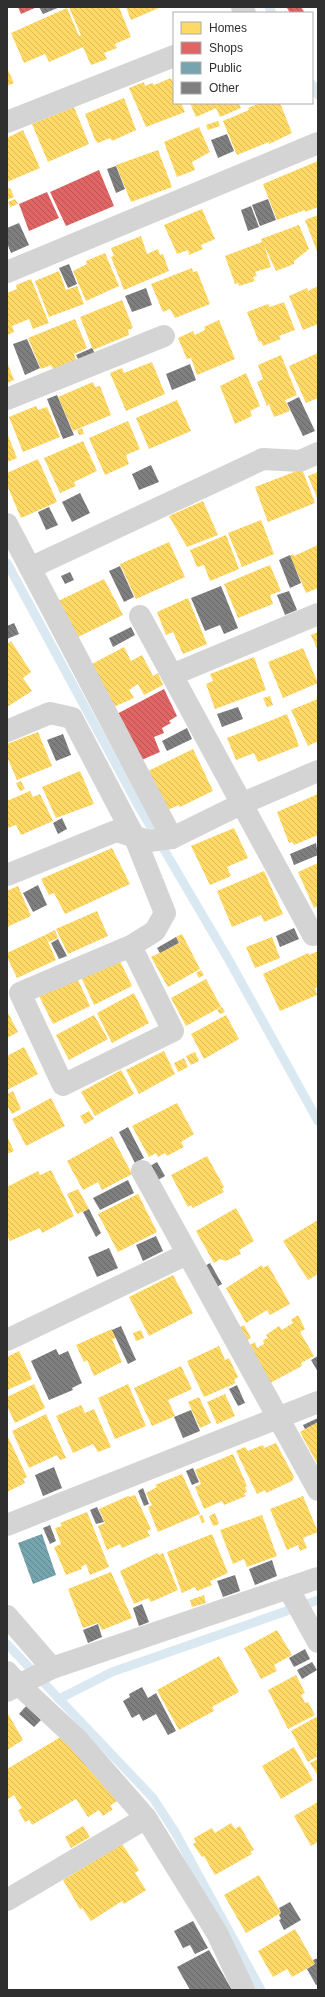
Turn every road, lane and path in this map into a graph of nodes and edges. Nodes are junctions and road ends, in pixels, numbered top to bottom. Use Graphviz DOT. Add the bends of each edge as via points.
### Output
graph roads {
  1 [pos="173,56"];
  2 [pos="7,122"];
  3 [pos="318,143"];
  4 [pos="7,272"];
  5 [pos="164,336"];
  6 [pos="7,399"];
  7 [pos="318,452"];
  8 [pos="7,524"];
  9 [pos="30,568"];
  10 [pos="318,614"];
  11 [pos="140,616"];
  12 [pos="172,675"];
  13 [pos="7,731"];
  14 [pos="318,771"];
  15 [pos="241,804"];
  16 [pos="156,839"];
  17 [pos="7,875"];
  18 [pos="318,932"];
  19 [pos="131,946"];
  20 [pos="142,1171"];
  21 [pos="187,1254"];
  22 [pos="7,1340"];
  23 [pos="318,1402"];
  24 [pos="279,1419"];
  25 [pos="318,1490"];
  26 [pos="7,1525"];
  27 [pos="318,1578"];
  28 [pos="290,1592"];
  29 [pos="7,1616"];
  30 [pos="318,1642"];
  31 [pos="49,1669"];
  32 [pos="14,1682"];
  33 [pos="146,1818"];
  34 [pos="7,1900"];
  35 [pos="244,1990"];
  1 -- 2 [label="street"];
  3 -- 4 [label="street"];
  5 -- 6 [label="street"];
  7 -- 9 [label="street" via="300,461 263,459"];
  8 -- 9 [label="street"];
  9 -- 16 [label="street"];
  10 -- 12 [label="street"];
  11 -- 12 [label="street"];
  12 -- 15 [label="street"];
  13 -- 16 [label="street" via="50,713 72,718"];
  14 -- 15 [label="street"];
  15 -- 16 [label="street"];
  15 -- 18 [label="street" via="313,935"];
  16 -- 17 [label="street" via="116,831"];
  16 -- 19 [label="street" via="165,912 156,931"];
  19 -- 19 [label="street" via="20,993 63,1085 173,1031"];
  20 -- 21 [label="street"];
  21 -- 22 [label="street"];
  21 -- 24 [label="street"];
  23 -- 24 [label="street"];
  24 -- 25 [label="street"];
  24 -- 26 [label="street"];
  27 -- 28 [label="street"];
  28 -- 30 [label="street"];
  28 -- 31 [label="street"];
  29 -- 31 [label="street"];
  31 -- 32 [label="street"];
  32 -- 33 [label="street" via="77,1740"];
  33 -- 34 [label="street"];
  33 -- 35 [label="street" via="217,1933"];
}
